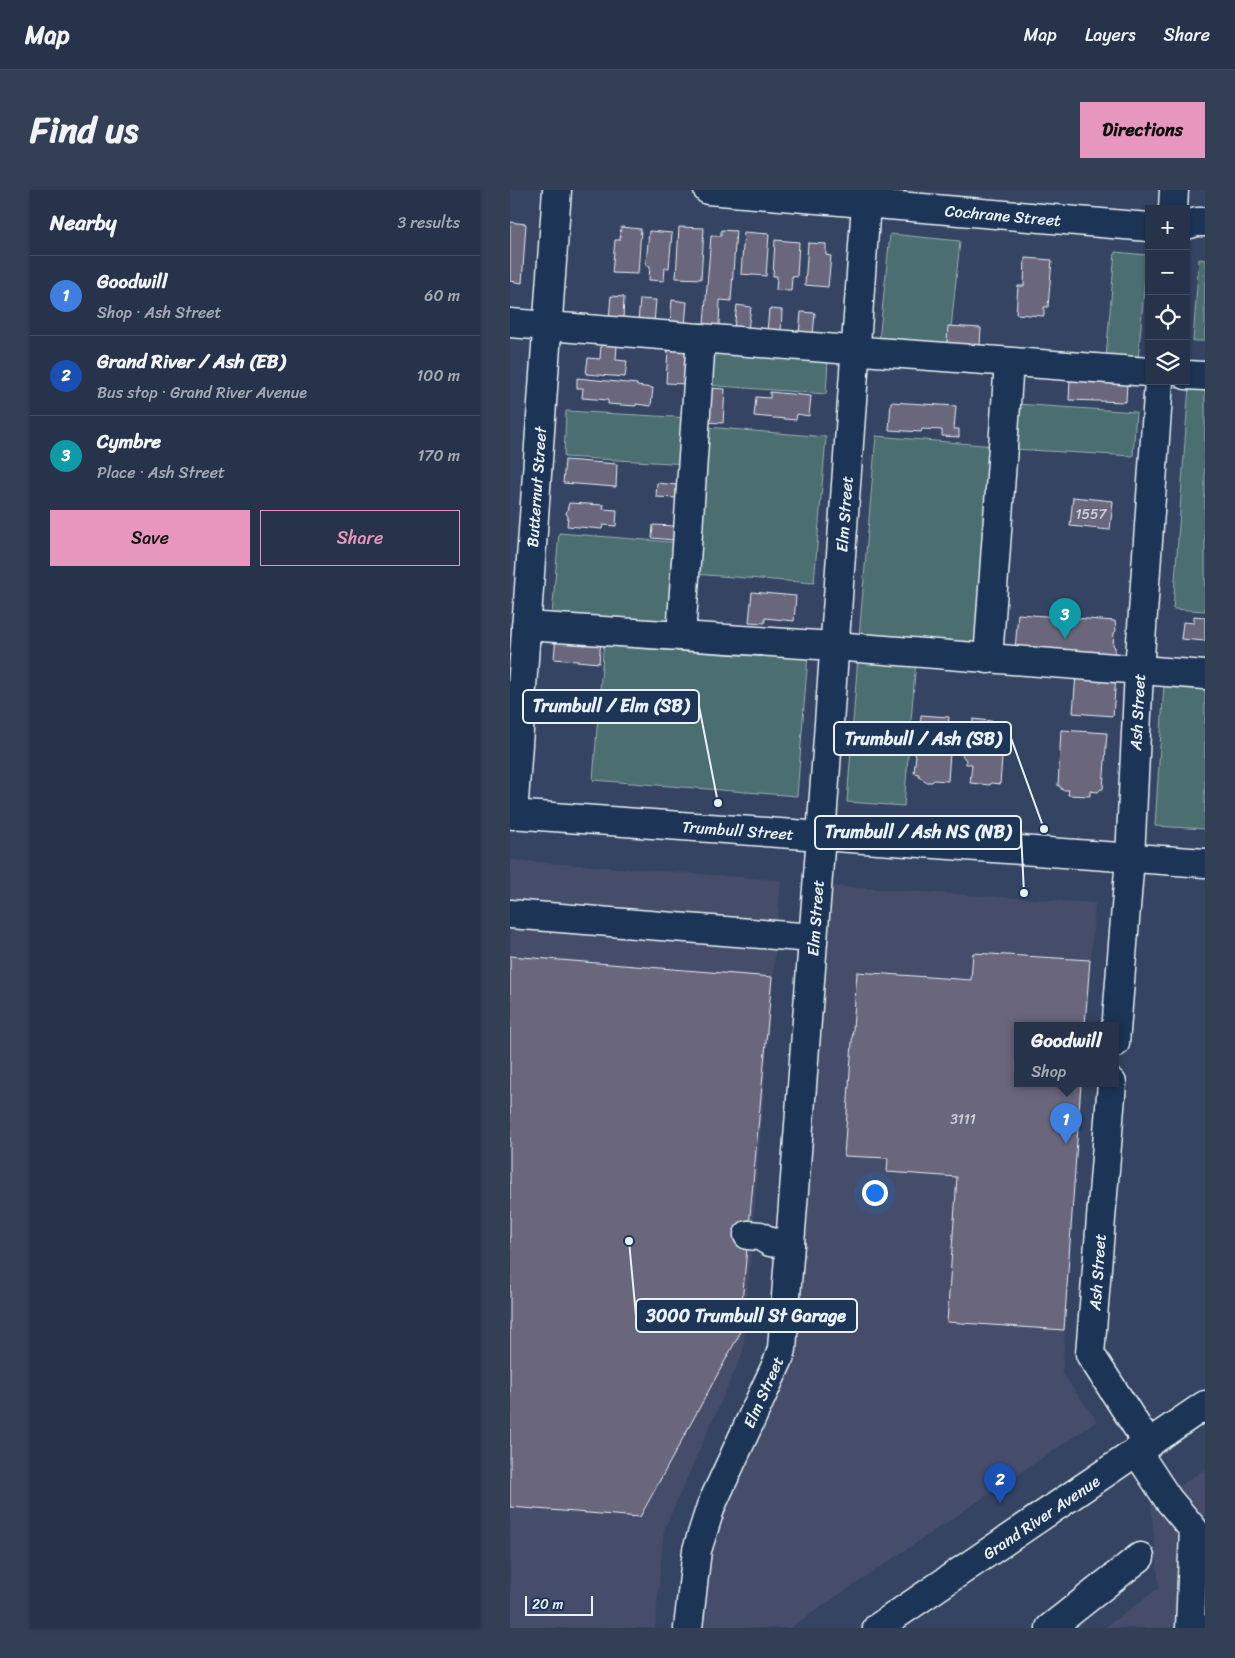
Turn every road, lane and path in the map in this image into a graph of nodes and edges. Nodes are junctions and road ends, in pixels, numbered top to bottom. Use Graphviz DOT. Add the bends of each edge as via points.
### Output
graph roads {
  1 [pos="557,190"];
  2 [pos="708,190"];
  3 [pos="1174,190"];
  4 [pos="866,197"];
  5 [pos="1173,205"];
  6 [pos="1205,222"];
  7 [pos="1190,224"];
  8 [pos="1145,227"];
  9 [pos="510,323"];
  10 [pos="547,326"];
  11 [pos="701,338"];
  12 [pos="855,351"];
  13 [pos="1009,362"];
  14 [pos="1145,372"];
  15 [pos="1190,375"];
  16 [pos="1205,376"];
  17 [pos="1160,385"];
  18 [pos="521,608"];
  19 [pos="681,636"];
  20 [pos="834,646"];
  21 [pos="988,658"];
  22 [pos="1139,671"];
  23 [pos="1205,675"];
  24 [pos="511,814"];
  25 [pos="821,836"];
  26 [pos="1130,858"];
  27 [pos="1205,863"];
  28 [pos="510,914"];
  29 [pos="813,938"];
  30 [pos="1117,1022"];
  31 [pos="1112,1087"];
  32 [pos="1205,1405"];
  33 [pos="1142,1448"];
  34 [pos="1140,1557"];
  35 [pos="882,1627"];
  36 [pos="688,1628"];
  37 [pos="1050,1628"];
  38 [pos="1199,1628"];
  1 -- 10 [label="street, Butternut Street"];
  2 -- 4 [label="street, Cochrane Street"];
  3 -- 5 [label="street"];
  4 -- 8 [label="street, Cochrane Street"];
  4 -- 12 [label="street, Elm Street"];
  6 -- 7 [label="street"];
  9 -- 10 [label="street"];
  10 -- 11 [label="street"];
  10 -- 18 [label="street, Butternut Street"];
  11 -- 12 [label="street"];
  11 -- 19 [label="street"];
  12 -- 13 [label="street"];
  12 -- 20 [label="street, Elm Street"];
  13 -- 14 [label="street"];
  13 -- 21 [label="street"];
  15 -- 16 [label="street"];
  17 -- 22 [label="street, Ash Street"];
  18 -- 19 [label="street"];
  18 -- 24 [label="street, Butternut Street"];
  19 -- 20 [label="street"];
  20 -- 21 [label="street"];
  20 -- 25 [label="street, Elm Street"];
  21 -- 22 [label="street"];
  22 -- 23 [label="street"];
  22 -- 26 [label="street, Ash Street"];
  24 -- 25 [label="street, Trumbull Street"];
  25 -- 26 [label="street, Trumbull Street"];
  25 -- 29 [label="street, Elm Street"];
  26 -- 27 [label="street, Trumbull Street"];
  26 -- 30 [label="street, Ash Street"];
  28 -- 29 [label="street"];
  29 -- 36 [label="street, Elm Street" via="764,1242 782,1349 711,1506 696,1550"];
  31 -- 33 [label="street, Ash Street" via="1090,1354"];
  32 -- 33 [label="street, Grand River Avenue"];
  33 -- 35 [label="street, Grand River Avenue"];
  33 -- 38 [label="street, Ash Street" via="1168,1499 1194,1530 1190,1628"];
  34 -- 37 [label="street"];
}
